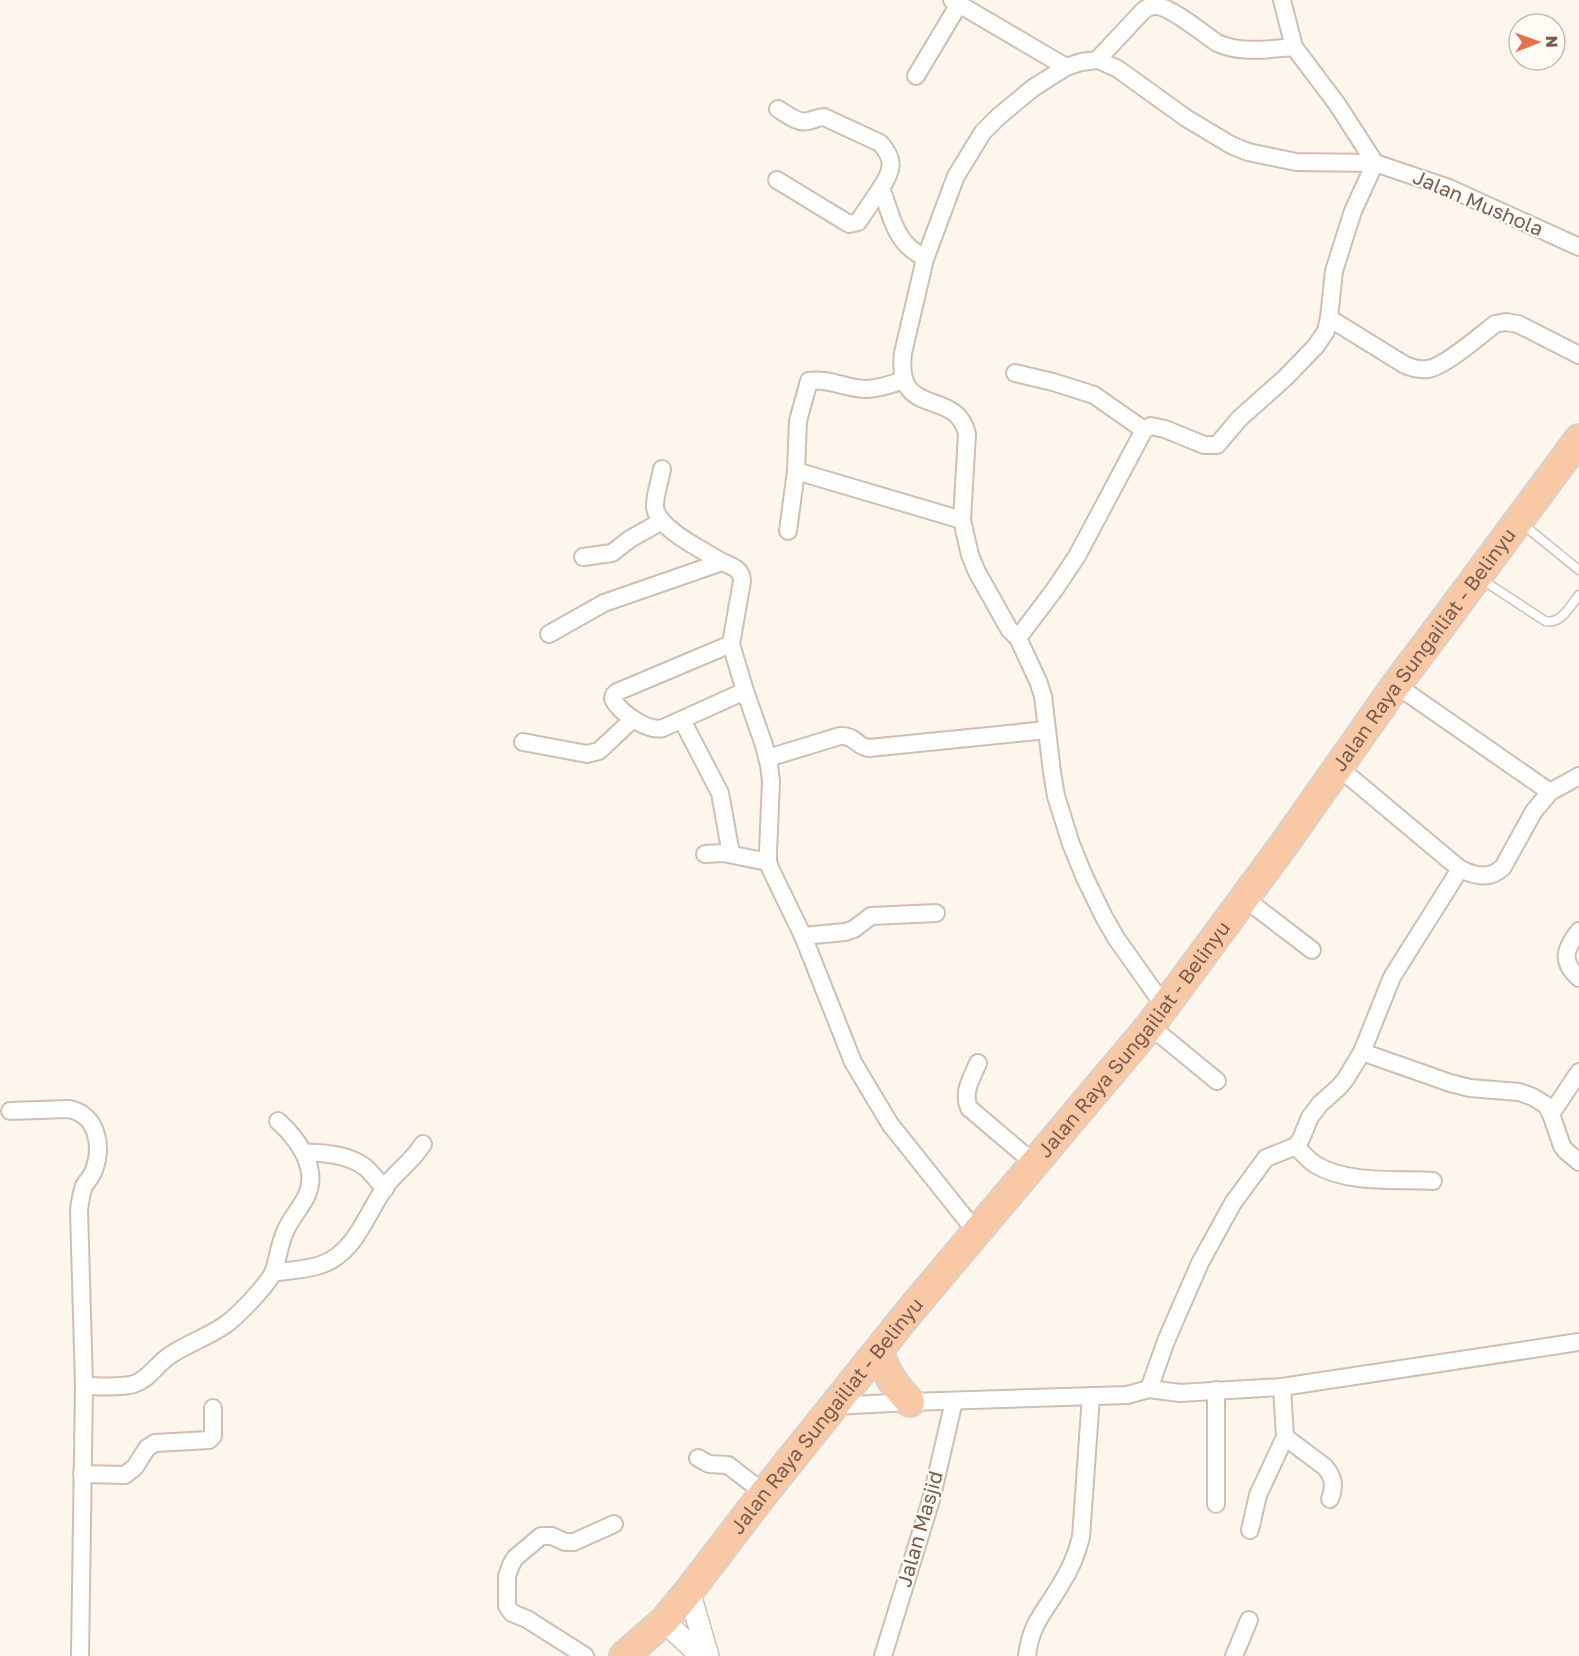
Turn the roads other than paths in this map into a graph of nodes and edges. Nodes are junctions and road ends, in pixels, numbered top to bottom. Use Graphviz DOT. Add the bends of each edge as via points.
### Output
graph roads {
  1 [pos="1281,0"];
  2 [pos="956,2"];
  3 [pos="1294,47"];
  4 [pos="1097,60"];
  5 [pos="1066,67"];
  6 [pos="916,76"];
  7 [pos="778,110"];
  8 [pos="1375,163"];
  9 [pos="777,180"];
  10 [pos="881,188"];
  11 [pos="1579,247"];
  12 [pos="925,259"];
  13 [pos="1329,318"];
  14 [pos="1579,355"];
  15 [pos="1015,373"];
  16 [pos="904,380"];
  17 [pos="1144,430"];
  18 [pos="1576,448"];
  19 [pos="662,469"];
  20 [pos="796,471"];
  21 [pos="962,520"];
  22 [pos="1518,520"];
  23 [pos="662,522"];
  24 [pos="788,531"];
  25 [pos="583,557"];
  26 [pos="722,562"];
  27 [pos="1579,570"];
  28 [pos="1477,577"];
  29 [pos="1579,595"];
  30 [pos="549,634"];
  31 [pos="1018,638"];
  32 [pos="731,645"];
  33 [pos="1396,685"];
  34 [pos="745,691"];
  35 [pos="633,719"];
  36 [pos="682,720"];
  37 [pos="1047,730"];
  38 [pos="523,742"];
  39 [pos="768,758"];
  40 [pos="1337,766"];
  41 [pos="1576,781"];
  42 [pos="1550,792"];
  43 [pos="705,854"];
  44 [pos="731,854"];
  45 [pos="768,862"];
  46 [pos="1460,869"];
  47 [pos="1244,898"];
  48 [pos="936,913"];
  49 [pos="1579,931"];
  50 [pos="803,936"];
  51 [pos="1312,950"];
  52 [pos="1579,978"];
  53 [pos="1157,1016"];
  54 [pos="1362,1052"];
  55 [pos="978,1064"];
  56 [pos="1579,1072"];
  57 [pos="1217,1081"];
  58 [pos="10,1111"];
  59 [pos="1551,1114"];
  60 [pos="278,1121"];
  61 [pos="423,1143"];
  62 [pos="1296,1146"];
  63 [pos="304,1153"];
  64 [pos="1579,1162"];
  65 [pos="1035,1164"];
  66 [pos="1432,1181"];
  67 [pos="385,1189"];
  68 [pos="977,1233"];
  69 [pos="273,1274"];
  70 [pos="1579,1342"];
  71 [pos="879,1352"];
  72 [pos="84,1386"];
  73 [pos="1282,1387"];
  74 [pos="1149,1389"];
  75 [pos="1216,1390"];
  76 [pos="1091,1396"];
  77 [pos="954,1401"];
  78 [pos="910,1402"];
  79 [pos="834,1406"];
  80 [pos="213,1408"];
  81 [pos="1286,1437"];
  82 [pos="698,1458"];
  83 [pos="82,1474"];
  84 [pos="764,1493"];
  85 [pos="1330,1499"];
  86 [pos="1216,1504"];
  87 [pos="615,1524"];
  88 [pos="1250,1530"];
  89 [pos="689,1592"];
  90 [pos="1249,1620"];
  91 [pos="664,1621"];
  92 [pos="80,1656"];
  93 [pos="585,1656"];
  94 [pos="624,1656"];
  95 [pos="701,1656"];
  96 [pos="708,1656"];
  97 [pos="883,1656"];
  98 [pos="1027,1656"];
  99 [pos="1234,1656"];
  1 -- 3 [label="street"];
  2 -- 5 [label="street"];
  2 -- 6 [label="street"];
  3 -- 4 [label="street" via="1225,47 1166,8 1155,6 1142,12"];
  3 -- 8 [label="street"];
  4 -- 5 [label="street"];
  4 -- 8 [label="street, Jalan Mushola" via="1118,69 1186,118 1248,152 1296,162"];
  5 -- 12 [label="street" via="1033,88 983,132 956,176"];
  7 -- 10 [label="street" via="800,121 824,117 880,143 887,149 891,166"];
  8 -- 11 [label="street, Jalan Mushola" via="1449,188"];
  8 -- 13 [label="street" via="1353,211 1334,270"];
  9 -- 10 [label="street" via="849,224 858,222"];
  10 -- 12 [label="street" via="901,238"];
  12 -- 16 [label="street" via="901,364"];
  13 -- 14 [label="street" via="1414,368 1433,368 1502,322 1518,324"];
  13 -- 17 [label="street" via="1316,346 1217,445 1204,445 1151,426"];
  15 -- 17 [label="street" via="1094,395"];
  16 -- 20 [label="street" via="866,389 820,379 809,381 798,421"];
  16 -- 21 [label="street" via="915,396 950,409 964,423 967,434"];
  17 -- 31 [label="street" via="1077,556"];
  18 -- 22 [label="highway, Jalan Raya Sungailiat - Belinyu"];
  19 -- 23 [label="street" via="655,507"];
  20 -- 21 [label="street"];
  20 -- 24 [label="street"];
  21 -- 31 [label="street" via="977,572"];
  22 -- 27 [label="lane"];
  22 -- 28 [label="highway, Jalan Raya Sungailiat - Belinyu"];
  23 -- 25 [label="street" via="612,553"];
  23 -- 26 [label="street"];
  26 -- 30 [label="street" via="604,603"];
  26 -- 32 [label="street" via="742,575"];
  28 -- 29 [label="lane" via="1550,622 1559,619"];
  28 -- 33 [label="highway, Jalan Raya Sungailiat - Belinyu"];
  31 -- 37 [label="street" via="1043,696"];
  32 -- 34 [label="street"];
  32 -- 35 [label="street" via="614,695 615,705"];
  33 -- 40 [label="highway, Jalan Raya Sungailiat - Belinyu"];
  33 -- 42 [label="street"];
  34 -- 36 [label="street"];
  34 -- 39 [label="street"];
  35 -- 36 [label="street" via="656,730"];
  35 -- 38 [label="street" via="593,754"];
  36 -- 44 [label="street" via="720,793"];
  37 -- 39 [label="street" via="869,748 849,736 840,736"];
  37 -- 53 [label="street" via="1056,796 1071,844 1104,917"];
  39 -- 45 [label="street"];
  40 -- 46 [label="street"];
  40 -- 47 [label="highway, Jalan Raya Sungailiat - Belinyu"];
  41 -- 42 [label="street"];
  42 -- 46 [label="street" via="1534,811 1498,872 1478,875"];
  43 -- 44 [label="street"];
  44 -- 45 [label="street"];
  45 -- 50 [label="street"];
  46 -- 54 [label="street" via="1392,977"];
  47 -- 51 [label="street"];
  47 -- 53 [label="highway, Jalan Raya Sungailiat - Belinyu"];
  48 -- 50 [label="street" via="871,916 844,932"];
  49 -- 52 [label="street" via="1566,956"];
  50 -- 68 [label="street" via="853,1062 872,1095 904,1143"];
  53 -- 57 [label="street"];
  53 -- 65 [label="highway, Jalan Raya Sungailiat - Belinyu"];
  54 -- 59 [label="street" via="1450,1083 1528,1095 1542,1102"];
  54 -- 62 [label="street" via="1338,1088 1310,1117"];
  55 -- 65 [label="street" via="966,1091 969,1108"];
  56 -- 59 [label="street"];
  58 -- 72 [label="street" via="77,1110 89,1119 96,1136 94,1170 83,1188 79,1210"];
  59 -- 64 [label="street" via="1562,1146"];
  60 -- 63 [label="street"];
  61 -- 67 [label="street"];
  62 -- 66 [label="street" via="1316,1165 1341,1175"];
  62 -- 74 [label="street" via="1262,1162 1233,1203 1200,1263"];
  63 -- 67 [label="street" via="325,1152 358,1164"];
  63 -- 69 [label="street" via="310,1189 283,1236"];
  65 -- 68 [label="highway, Jalan Raya Sungailiat - Belinyu"];
  67 -- 69 [label="street" via="361,1230 338,1255 323,1264"];
  68 -- 71 [label="highway, Jalan Raya Sungailiat - Belinyu"];
  69 -- 72 [label="street" via="224,1326 168,1356 141,1381 131,1385"];
  70 -- 73 [label="street"];
  71 -- 78 [label="highway" via="891,1380"];
  71 -- 79 [label="highway, Jalan Raya Sungailiat - Belinyu"];
  72 -- 83 [label="street"];
  73 -- 75 [label="street"];
  73 -- 81 [label="street"];
  74 -- 75 [label="street" via="1180,1393"];
  74 -- 76 [label="street" via="1127,1395"];
  75 -- 86 [label="street"];
  76 -- 77 [label="street"];
  76 -- 98 [label="street" via="1081,1536 1068,1572 1035,1625"];
  77 -- 78 [label="street"];
  77 -- 97 [label="street, Jalan Masjid" via="931,1500"];
  78 -- 79 [label="street"];
  79 -- 84 [label="highway, Jalan Raya Sungailiat - Belinyu"];
  80 -- 83 [label="street" via="213,1436 209,1440 155,1443 125,1474"];
  81 -- 85 [label="street" via="1329,1472 1333,1485"];
  81 -- 88 [label="street" via="1258,1495"];
  82 -- 84 [label="street" via="709,1464 728,1465"];
  83 -- 92 [label="street"];
  84 -- 89 [label="highway, Jalan Raya Sungailiat - Belinyu"];
  87 -- 93 [label="street" via="574,1542 541,1536 515,1558 507,1576 507,1606 512,1613"];
  89 -- 91 [label="highway, Jalan Raya Sungailiat - Belinyu"];
  89 -- 96 [label="street"];
  90 -- 99 [label="street"];
  91 -- 94 [label="highway, Jalan Raya Sungailiat - Belinyu"];
  91 -- 95 [label="street"];
}
